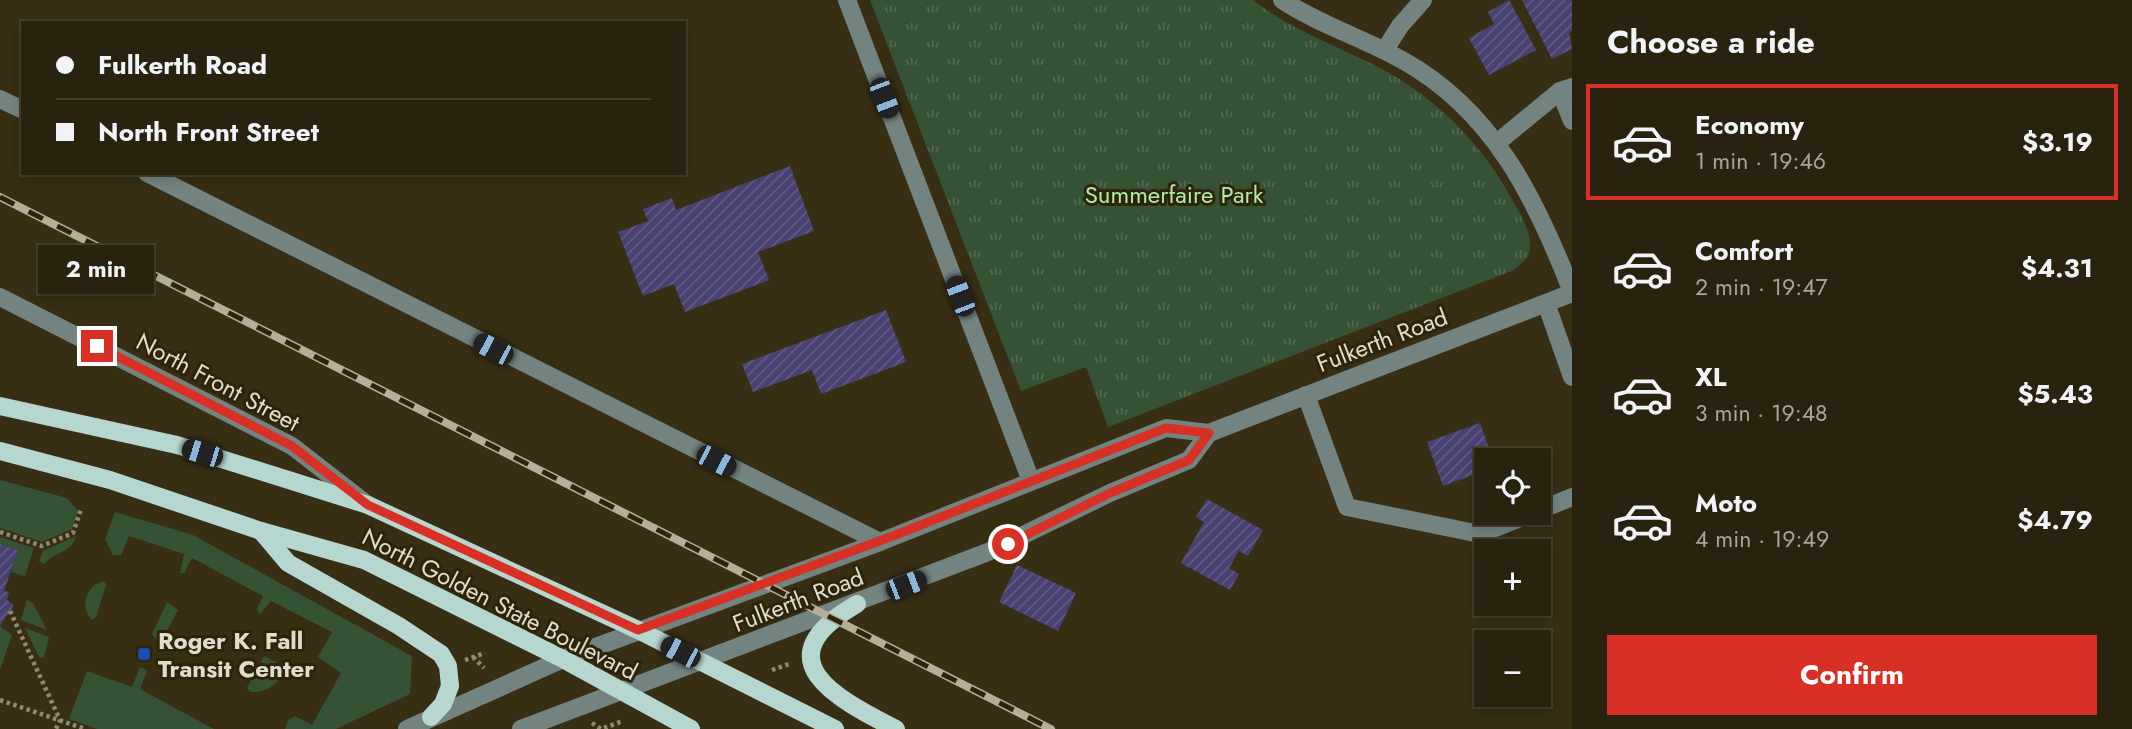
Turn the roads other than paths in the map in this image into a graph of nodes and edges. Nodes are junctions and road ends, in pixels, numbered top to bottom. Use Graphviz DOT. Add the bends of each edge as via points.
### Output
graph roads {
  1 [pos="846,0"];
  2 [pos="1282,0"];
  3 [pos="1423,0"];
  4 [pos="1385,51"];
  5 [pos="1566,89"];
  6 [pos="0,99"];
  7 [pos="21,109"];
  8 [pos="1572,121"];
  9 [pos="1498,142"];
  10 [pos="151,175"];
  11 [pos="1572,292"];
  12 [pos="0,297"];
  13 [pos="1546,303"];
  14 [pos="1572,377"];
  15 [pos="1306,395"];
  16 [pos="0,406"];
  17 [pos="1209,433"];
  18 [pos="0,451"];
  19 [pos="1031,481"];
  20 [pos="1572,497"];
  21 [pos="368,505"];
  22 [pos="1551,506"];
  23 [pos="1503,525"];
  24 [pos="261,531"];
  25 [pos="880,542"];
  26 [pos="856,604"];
  27 [pos="638,630"];
  28 [pos="564,659"];
  29 [pos="701,663"];
  30 [pos="621,691"];
  31 [pos="431,717"];
  32 [pos="407,729"];
  33 [pos="521,729"];
  34 [pos="691,729"];
  35 [pos="835,729"];
  36 [pos="896,729"];
  1 -- 19 [label="street"];
  2 -- 4 [label="street"];
  3 -- 4 [label="street"];
  4 -- 9 [label="street" via="1451,94"];
  5 -- 8 [label="street"];
  5 -- 9 [label="street"];
  6 -- 7 [label="street"];
  9 -- 11 [label="street" via="1542,218"];
  10 -- 25 [label="street"];
  11 -- 13 [label="street, Fulkerth Road"];
  12 -- 21 [label="street, North Front Street" via="292,446"];
  13 -- 14 [label="street"];
  13 -- 15 [label="street, Fulkerth Road"];
  15 -- 17 [label="street, Fulkerth Road"];
  15 -- 23 [label="street" via="1347,507 1480,534"];
  16 -- 21 [label="main road, North Golden State Boulevard" via="177,445"];
  17 -- 19 [label="street, Fulkerth Road" via="1166,428"];
  17 -- 26 [label="street, Fulkerth Road" via="1189,460 978,557"];
  18 -- 24 [label="main road, North Golden State Boulevard" via="110,480"];
  19 -- 25 [label="street, Fulkerth Road"];
  20 -- 22 [label="street"];
  21 -- 27 [label="main road, North Golden State Boulevard"];
  24 -- 28 [label="main road, North Golden State Boulevard" via="389,570"];
  24 -- 31 [label="main road" via="288,563 441,654 450,686"];
  25 -- 27 [label="street, Fulkerth Road"];
  26 -- 29 [label="street, Fulkerth Road"];
  26 -- 36 [label="main road" via="821,631 811,662 834,695"];
  27 -- 28 [label="street, Fulkerth Road"];
  27 -- 29 [label="main road, North Golden State Boulevard"];
  28 -- 30 [label="main road, North Golden State Boulevard"];
  28 -- 31 [label="street, Fulkerth Road"];
  29 -- 30 [label="street, Fulkerth Road"];
  29 -- 35 [label="main road, North Golden State Boulevard"];
  30 -- 33 [label="street, Fulkerth Road"];
  30 -- 34 [label="main road, North Golden State Boulevard"];
  31 -- 32 [label="street, Fulkerth Road"];
}
